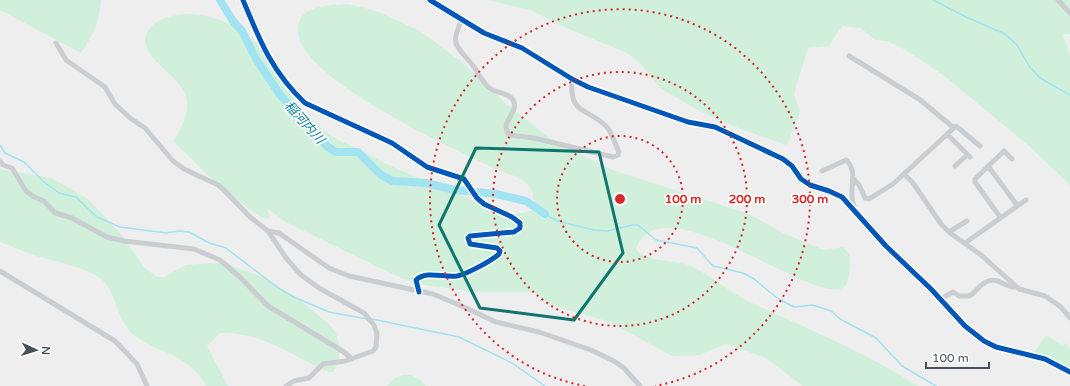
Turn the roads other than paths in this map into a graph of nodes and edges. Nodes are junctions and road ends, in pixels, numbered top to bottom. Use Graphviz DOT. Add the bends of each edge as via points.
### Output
graph roads {
  1 [pos="243,0"];
  2 [pos="430,0"];
  3 [pos="1058,0"];
  4 [pos="1070,13"];
  5 [pos="462,20"];
  6 [pos="56,43"];
  7 [pos="849,56"];
  8 [pos="572,79"];
  9 [pos="954,128"];
  10 [pos="947,134"];
  11 [pos="980,146"];
  12 [pos="1012,159"];
  13 [pos="0,161"];
  14 [pos="955,166"];
  15 [pos="988,166"];
  16 [pos="822,171"];
  17 [pos="904,174"];
  18 [pos="854,179"];
  19 [pos="1026,200"];
  20 [pos="1017,206"];
  21 [pos="855,212"];
  22 [pos="1000,217"];
  23 [pos="967,221"];
  24 [pos="268,231"];
  25 [pos="949,232"];
  26 [pos="965,242"];
  27 [pos="0,271"];
  28 [pos="1016,287"];
  29 [pos="419,292"];
  30 [pos="941,299"];
  31 [pos="1070,318"];
  32 [pos="352,360"];
  33 [pos="1070,372"];
  34 [pos="147,386"];
  35 [pos="286,386"];
  36 [pos="640,386"];
  1 -- 29 [label="street" via="268,58 305,102 392,143 427,167 466,181 484,204 520,223 520,228 514,232 470,236 470,244 497,248 499,254 456,276 419,277 416,280"];
  2 -- 5 [label="street"];
  3 -- 4 [label="street"];
  5 -- 8 [label="street" via="484,33 522,48"];
  5 -- 8 [label="street" via="456,32 457,49 491,89 512,97 514,107 506,122 509,135 618,155 609,129 578,108 571,92"];
  6 -- 24 [label="street" via="66,60 105,88 115,104 145,128 173,161 218,185"];
  7 -- 9 [label="street" via="919,99"];
  8 -- 21 [label="street" via="688,122 716,127 783,159 792,166 801,179 842,197"];
  9 -- 10 [label="street"];
  9 -- 11 [label="street" via="956,126"];
  10 -- 14 [label="street" via="968,156"];
  10 -- 17 [label="street"];
  12 -- 15 [label="street" via="1004,151"];
  13 -- 32 [label="street" via="12,168 26,191 44,201 55,213 72,218 107,237 194,249 220,260 268,306 344,352"];
  15 -- 20 [label="street"];
  15 -- 22 [label="street" via="975,182"];
  16 -- 18 [label="street" via="846,160 850,164"];
  17 -- 18 [label="street" via="869,199 865,198"];
  17 -- 25 [label="street"];
  18 -- 21 [label="street" via="852,195"];
  19 -- 20 [label="street"];
  20 -- 22 [label="street"];
  21 -- 30 [label="street"];
  22 -- 26 [label="street"];
  23 -- 25 [label="street"];
  24 -- 29 [label="street" via="279,233 329,268 349,276"];
  24 -- 32 [label="street" via="286,258 302,275 319,288 364,313 374,325 377,334 376,347 373,351"];
  25 -- 26 [label="street"];
  26 -- 28 [label="street"];
  27 -- 34 [label="street" via="115,341 137,364"];
  28 -- 30 [label="street" via="994,280 982,284 969,296 959,296 953,292"];
  28 -- 31 [label="street" via="1046,296 1061,307"];
  29 -- 36 [label="street" via="433,294 496,322 539,332 591,350 619,364"];
  30 -- 33 [label="street" via="965,326 984,341 996,347 1045,360"];
  32 -- 35 [label="street" via="323,364 309,378 294,381"];
}
